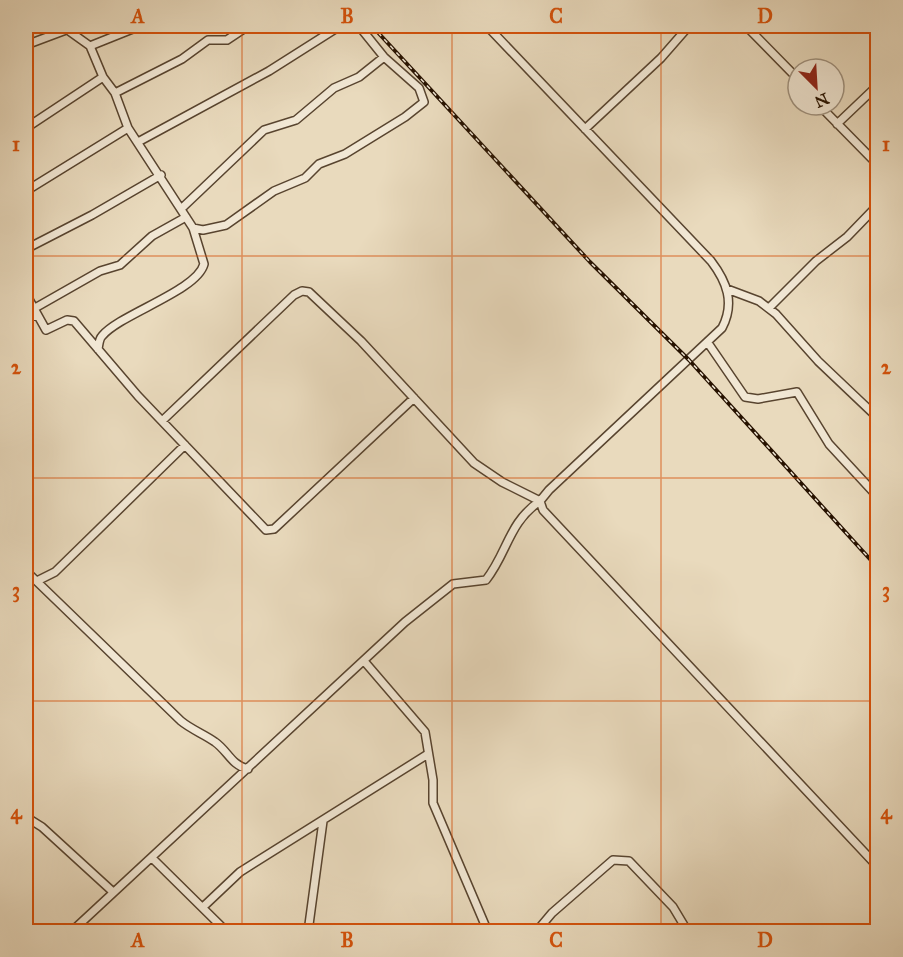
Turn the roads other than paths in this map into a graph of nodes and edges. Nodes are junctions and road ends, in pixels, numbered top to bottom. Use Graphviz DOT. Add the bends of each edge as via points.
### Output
graph roads {
  1 [pos="140,26"];
  2 [pos="248,26"];
  3 [pos="340,26"];
  4 [pos="359,26"];
  5 [pos="487,26"];
  6 [pos="689,26"];
  7 [pos="746,26"];
  8 [pos="64,28"];
  9 [pos="26,45"];
  10 [pos="90,46"];
  11 [pos="384,57"];
  12 [pos="786,67"];
  13 [pos="103,78"];
  14 [pos="878,85"];
  15 [pos="115,93"];
  16 [pos="830,117"];
  17 [pos="837,124"];
  18 [pos="26,128"];
  19 [pos="128,128"];
  20 [pos="585,129"];
  21 [pos="138,142"];
  22 [pos="878,165"];
  23 [pos="161,175"];
  24 [pos="26,191"];
  25 [pos="878,205"];
  26 [pos="181,209"];
  27 [pos="186,217"];
  28 [pos="193,228"];
  29 [pos="26,249"];
  30 [pos="727,289"];
  31 [pos="26,294"];
  32 [pos="769,308"];
  33 [pos="36,312"];
  34 [pos="26,318"];
  35 [pos="708,343"];
  36 [pos="98,349"];
  37 [pos="414,398"];
  38 [pos="878,418"];
  39 [pos="162,421"];
  40 [pos="185,445"];
  41 [pos="878,497"];
  42 [pos="540,501"];
  43 [pos="26,571"];
  44 [pos="37,582"];
  45 [pos="364,662"];
  46 [pos="428,754"];
  47 [pos="248,769"];
  48 [pos="26,818"];
  49 [pos="323,821"];
  50 [pos="152,858"];
  51 [pos="878,867"];
  52 [pos="112,891"];
  53 [pos="203,907"];
  54 [pos="78,925"];
  55 [pos="71,932"];
  56 [pos="84,932"];
  57 [pos="227,932"];
  58 [pos="308,932"];
  59 [pos="488,932"];
  60 [pos="536,932"];
  61 [pos="688,932"];
  1 -- 10 [label="street"];
  2 -- 15 [label="street" via="227,40 208,40"];
  3 -- 21 [label="street" via="269,71"];
  4 -- 11 [label="street"];
  5 -- 20 [label="street"];
  6 -- 20 [label="street" via="661,58"];
  7 -- 12 [label="street"];
  8 -- 9 [label="street"];
  8 -- 10 [label="street"];
  10 -- 13 [label="street"];
  11 -- 26 [label="street" via="359,77 334,88 296,120 264,130"];
  11 -- 28 [label="street" via="419,88 424,99 419,106 357,147 319,164 305,178 274,191 226,225"];
  13 -- 15 [label="street"];
  13 -- 18 [label="street"];
  14 -- 17 [label="street"];
  15 -- 19 [label="street"];
  16 -- 17 [label="street"];
  17 -- 22 [label="street"];
  19 -- 21 [label="street"];
  19 -- 24 [label="street"];
  20 -- 30 [label="street" via="711,261"];
  21 -- 23 [label="street"];
  23 -- 26 [label="street"];
  23 -- 29 [label="street"];
  25 -- 32 [label="street"];
  26 -- 27 [label="street"];
  27 -- 28 [label="street"];
  27 -- 33 [label="street" via="152,236 120,265 100,271"];
  28 -- 36 [label="street" via="203,268 167,296 103,335"];
  30 -- 32 [label="street"];
  30 -- 35 [label="street" via="728,317"];
  31 -- 33 [label="street"];
  32 -- 38 [label="street"];
  33 -- 34 [label="street"];
  33 -- 36 [label="street" via="46,330 67,320 74,321"];
  35 -- 41 [label="street" via="745,397 759,399 797,392 829,444"];
  35 -- 42 [label="street"];
  36 -- 39 [label="street"];
  37 -- 39 [label="street" via="362,341 309,292 302,291"];
  37 -- 40 [label="street" via="274,529 261,527"];
  37 -- 42 [label="street" via="483,471"];
  39 -- 40 [label="street"];
  40 -- 44 [label="street" via="49,577"];
  42 -- 45 [label="street" via="515,525 486,580 453,584 405,622"];
  42 -- 51 [label="street" via="557,527"];
  43 -- 44 [label="street"];
  44 -- 47 [label="street" via="181,721 219,745 234,763"];
  45 -- 46 [label="street" via="425,732"];
  45 -- 47 [label="street"];
  46 -- 49 [label="street"];
  46 -- 59 [label="street" via="433,803"];
  47 -- 50 [label="street"];
  48 -- 52 [label="street" via="42,827"];
  49 -- 53 [label="street" via="240,872"];
  49 -- 58 [label="street"];
  50 -- 52 [label="street"];
  50 -- 53 [label="street"];
  52 -- 54 [label="street"];
  53 -- 57 [label="street"];
  54 -- 55 [label="street"];
  54 -- 56 [label="street"];
  60 -- 61 [label="street" via="578,890 613,860 621,858 629,861 673,907"];
}
